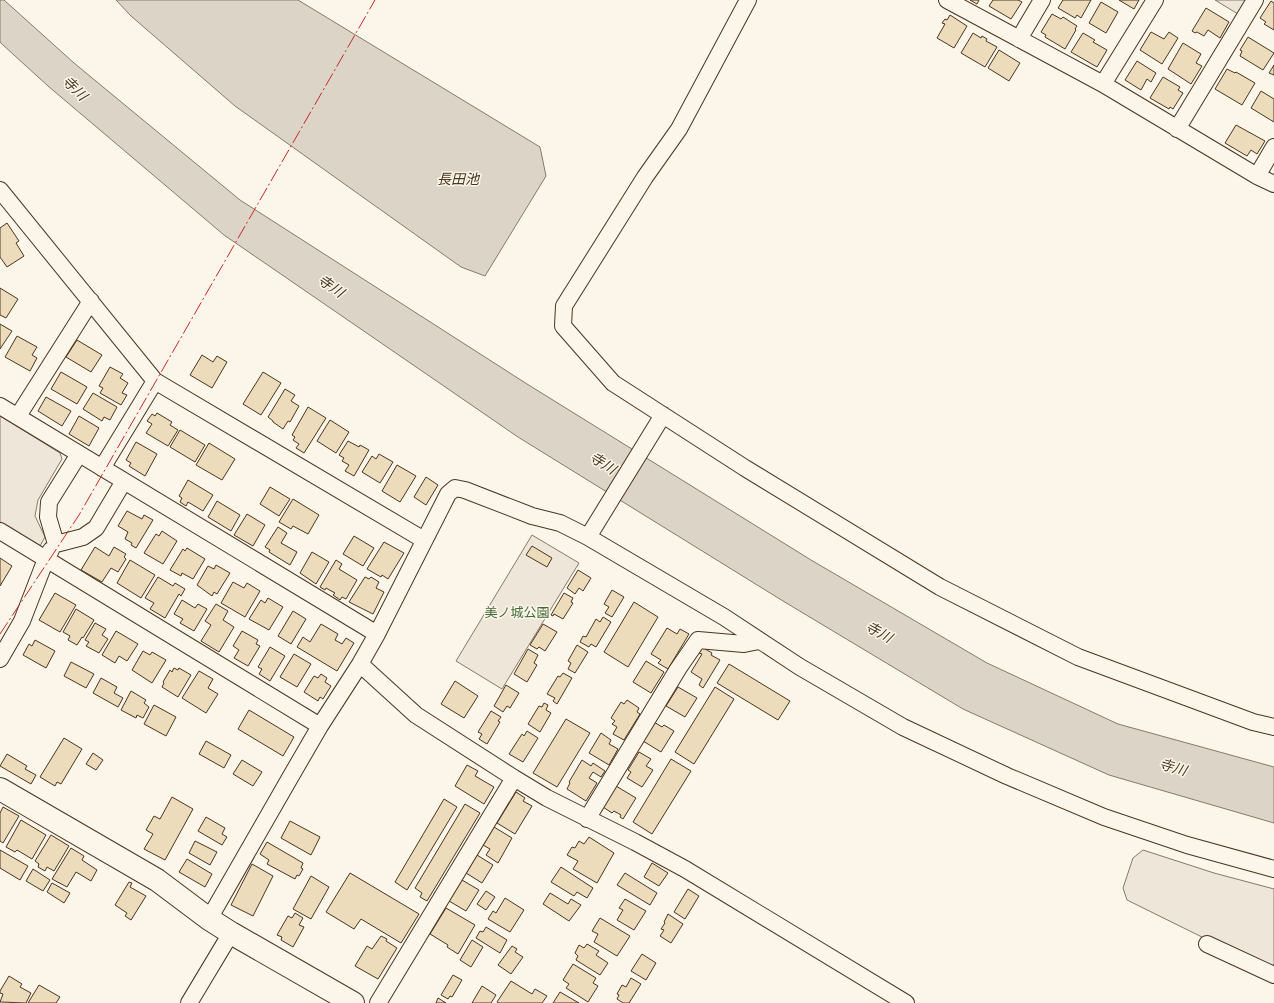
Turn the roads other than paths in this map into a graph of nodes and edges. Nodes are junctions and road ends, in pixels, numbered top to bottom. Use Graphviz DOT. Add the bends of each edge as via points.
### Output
graph roads {
  1 [pos="748,0"];
  2 [pos="947,0"];
  3 [pos="1042,0"];
  4 [pos="1155,0"];
  5 [pos="1255,0"];
  6 [pos="1019,39"];
  7 [pos="1103,84"];
  8 [pos="1177,129"];
  9 [pos="1274,147"];
  10 [pos="1257,176"];
  11 [pos="1274,184"];
  12 [pos="0,190"];
  13 [pos="91,301"];
  14 [pos="155,381"];
  15 [pos="0,406"];
  16 [pos="18,416"];
  17 [pos="660,420"];
  18 [pos="79,454"];
  19 [pos="102,468"];
  20 [pos="124,481"];
  21 [pos="0,531"];
  22 [pos="591,533"];
  23 [pos="424,540"];
  24 [pos="56,544"];
  25 [pos="46,559"];
  26 [pos="377,634"];
  27 [pos="759,641"];
  28 [pos="0,659"];
  29 [pos="360,664"];
  30 [pos="320,726"];
  31 [pos="1274,727"];
  32 [pos="514,778"];
  33 [pos="0,789"];
  34 [pos="587,819"];
  35 [pos="1274,869"];
  36 [pos="209,919"];
  37 [pos="231,933"];
  38 [pos="1207,944"];
  39 [pos="1274,975"];
  40 [pos="189,1003"];
  41 [pos="353,1003"];
  42 [pos="378,1003"];
  43 [pos="906,1003"];
  1 -- 17 [label="street" via="679,128 564,306 563,326 613,383"];
  2 -- 6 [label="street"];
  3 -- 6 [label="street"];
  4 -- 7 [label="street"];
  5 -- 8 [label="street"];
  6 -- 7 [label="street"];
  7 -- 8 [label="street"];
  8 -- 10 [label="street"];
  9 -- 10 [label="street"];
  10 -- 11 [label="street"];
  12 -- 13 [label="street"];
  13 -- 14 [label="street"];
  13 -- 16 [label="street"];
  14 -- 19 [label="street"];
  14 -- 23 [label="street"];
  15 -- 16 [label="street"];
  16 -- 18 [label="street"];
  17 -- 22 [label="street"];
  17 -- 31 [label="street" via="745,468 947,590 1078,657 1253,722"];
  18 -- 19 [label="street"];
  18 -- 24 [label="street" via="49,502 48,517"];
  19 -- 20 [label="street"];
  20 -- 24 [label="street" via="96,528 83,537"];
  20 -- 26 [label="street"];
  21 -- 25 [label="street"];
  22 -- 23 [label="street" via="532,516 455,488 448,494"];
  22 -- 27 [label="street"];
  23 -- 26 [label="street"];
  24 -- 25 [label="street"];
  25 -- 28 [label="street" via="22,621"];
  25 -- 30 [label="street"];
  26 -- 29 [label="street"];
  27 -- 34 [label="street" via="744,644 698,640"];
  27 -- 35 [label="street" via="903,727 1006,776 1104,817 1187,845"];
  29 -- 30 [label="street"];
  29 -- 32 [label="street" via="416,715"];
  30 -- 36 [label="street"];
  32 -- 34 [label="street"];
  32 -- 42 [label="street"];
  33 -- 36 [label="street" via="157,880"];
  34 -- 43 [label="street" via="685,870"];
  36 -- 37 [label="street"];
  37 -- 40 [label="street"];
  37 -- 41 [label="street"];
  38 -- 39 [label="street"];
}
